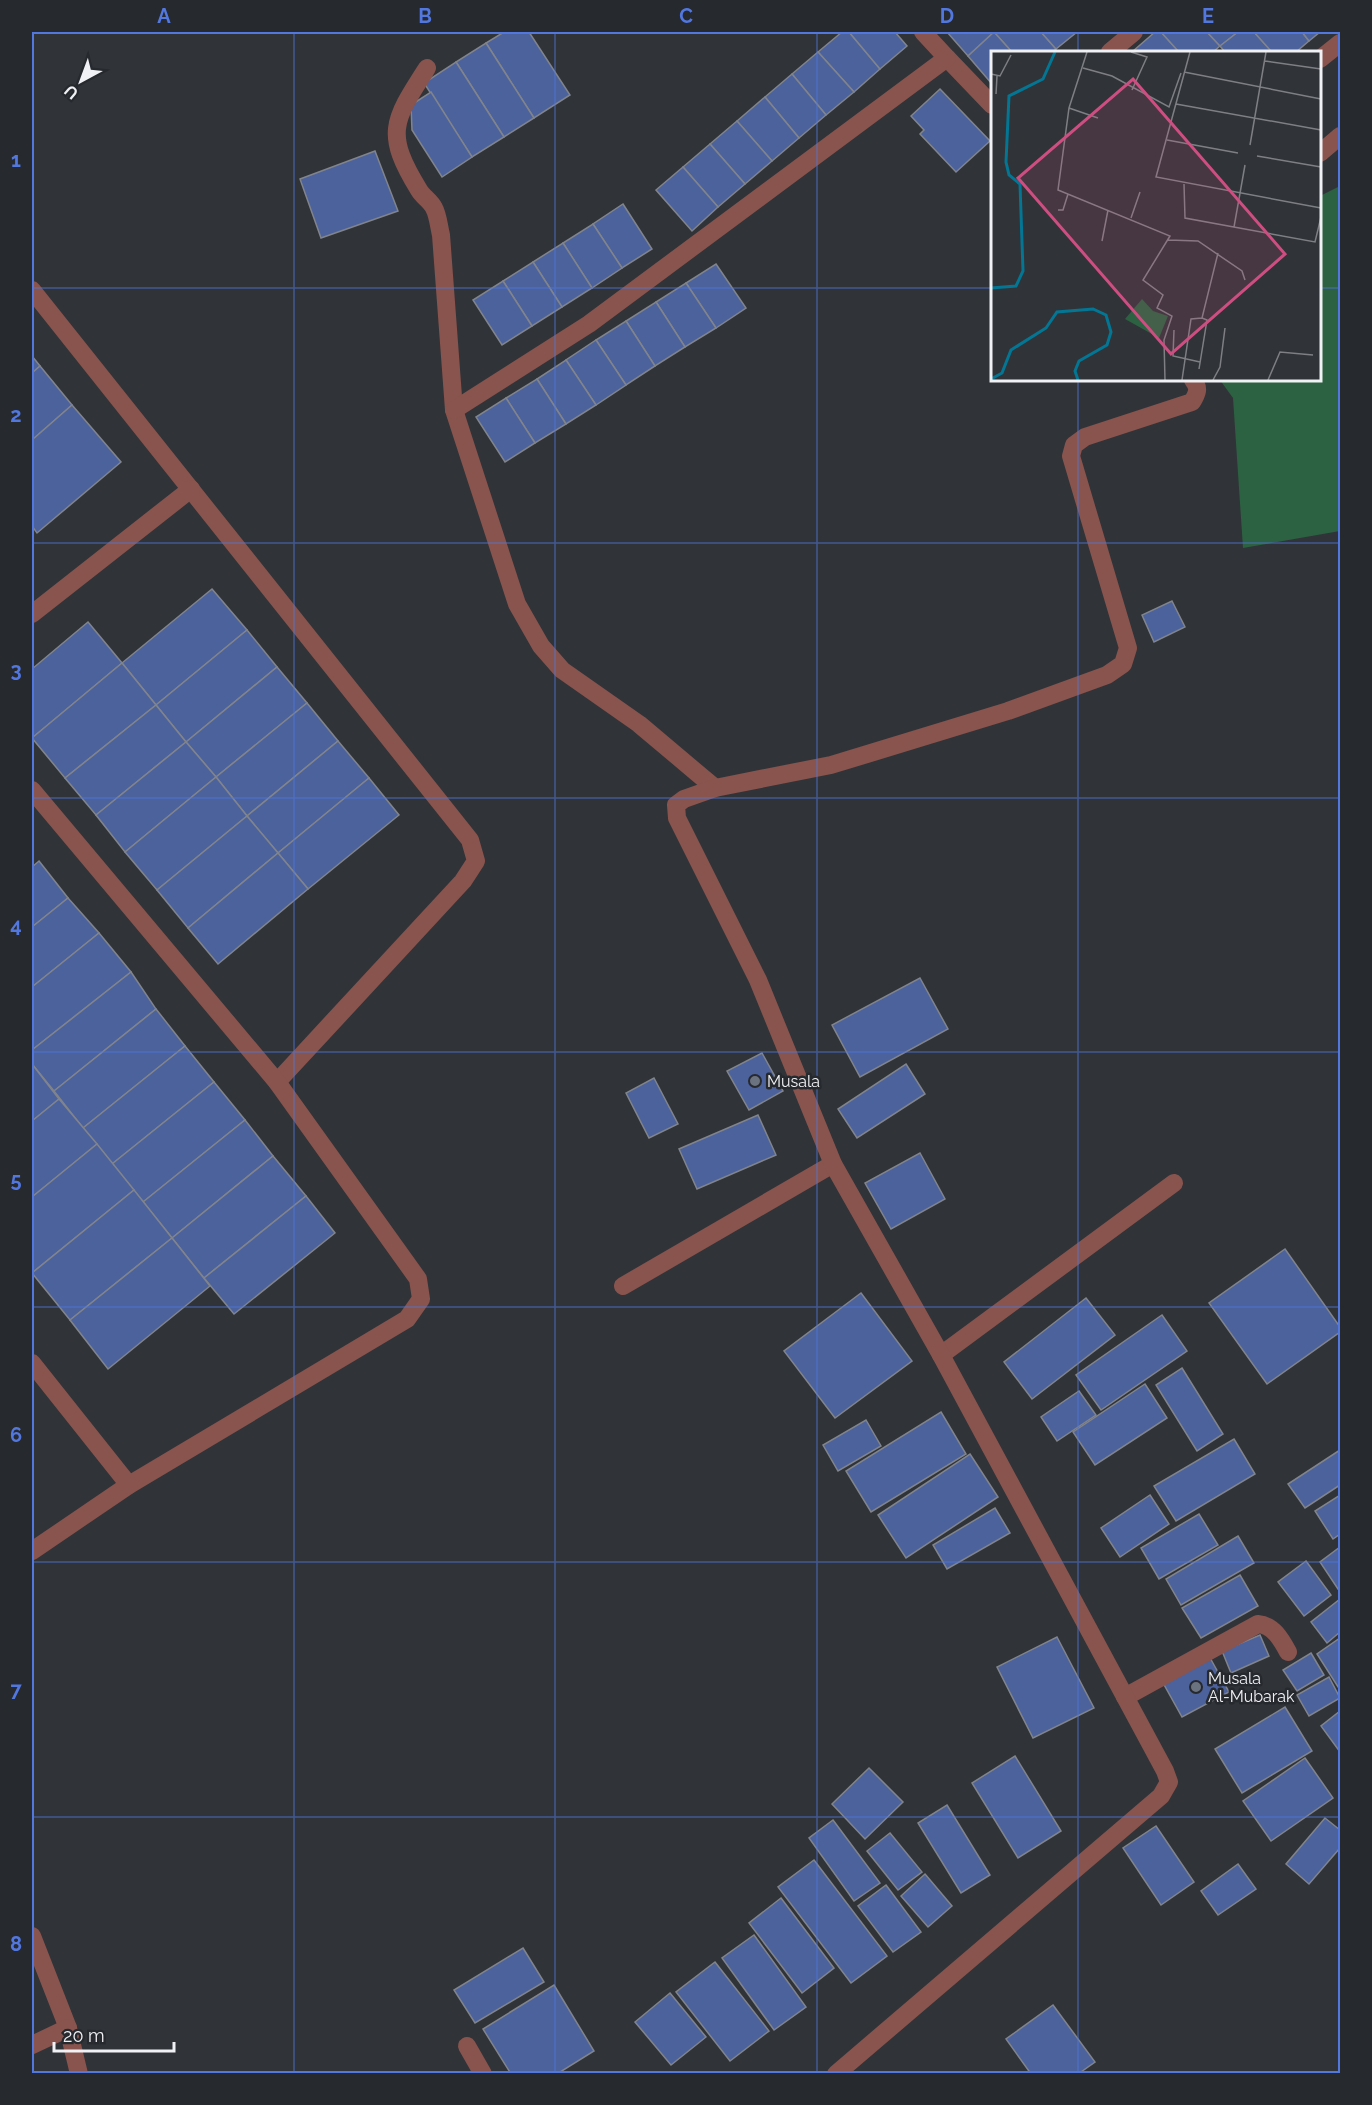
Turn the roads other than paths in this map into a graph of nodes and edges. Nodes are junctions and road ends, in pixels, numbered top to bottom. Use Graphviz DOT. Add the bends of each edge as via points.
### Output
graph roads {
  1 [pos="923,32"];
  2 [pos="1134,32"];
  3 [pos="1341,43"];
  4 [pos="1111,51"];
  5 [pos="947,58"];
  6 [pos="1321,58"];
  7 [pos="427,68"];
  8 [pos="991,103"];
  9 [pos="1341,135"];
  10 [pos="1321,152"];
  11 [pos="32,290"];
  12 [pos="1194,381"];
  13 [pos="454,410"];
  14 [pos="191,489"];
  15 [pos="32,614"];
  16 [pos="715,788"];
  17 [pos="32,790"];
  18 [pos="277,1082"];
  19 [pos="832,1164"];
  20 [pos="1174,1183"];
  21 [pos="622,1286"];
  22 [pos="941,1355"];
  23 [pos="32,1363"];
  24 [pos="129,1485"];
  25 [pos="32,1551"];
  26 [pos="1288,1652"];
  27 [pos="1125,1697"];
  28 [pos="32,1936"];
  29 [pos="68,2028"];
  30 [pos="32,2045"];
  31 [pos="467,2046"];
  32 [pos="79,2073"];
  33 [pos="483,2073"];
  34 [pos="836,2073"];
  1 -- 5 [label="street"];
  2 -- 4 [label="street"];
  3 -- 6 [label="street"];
  5 -- 8 [label="street"];
  5 -- 13 [label="street" via="589,324"];
  7 -- 13 [label="street" via="404,104 396,141 402,160 434,208 441,235"];
  9 -- 10 [label="street"];
  11 -- 14 [label="street"];
  12 -- 16 [label="street" via="1197,394 1192,402 1085,437 1074,445 1071,456 1128,648 1123,664 1107,675 1008,711 831,765"];
  13 -- 16 [label="street" via="517,604 541,646 562,670 639,724"];
  14 -- 15 [label="street"];
  14 -- 18 [label="street" via="470,840 476,861 463,881"];
  16 -- 19 [label="street" via="684,799 676,806 677,819 758,980"];
  17 -- 18 [label="street"];
  18 -- 24 [label="street" via="418,1279 421,1299 407,1319"];
  19 -- 21 [label="street"];
  19 -- 22 [label="street"];
  20 -- 22 [label="street"];
  22 -- 27 [label="street"];
  23 -- 24 [label="street"];
  24 -- 25 [label="street"];
  26 -- 27 [label="street" via="1278,1635 1265,1624 1258,1624"];
  27 -- 34 [label="street" via="1169,1782 1161,1796"];
  28 -- 29 [label="street"];
  29 -- 30 [label="street"];
  29 -- 32 [label="street"];
  31 -- 33 [label="street"];
}
